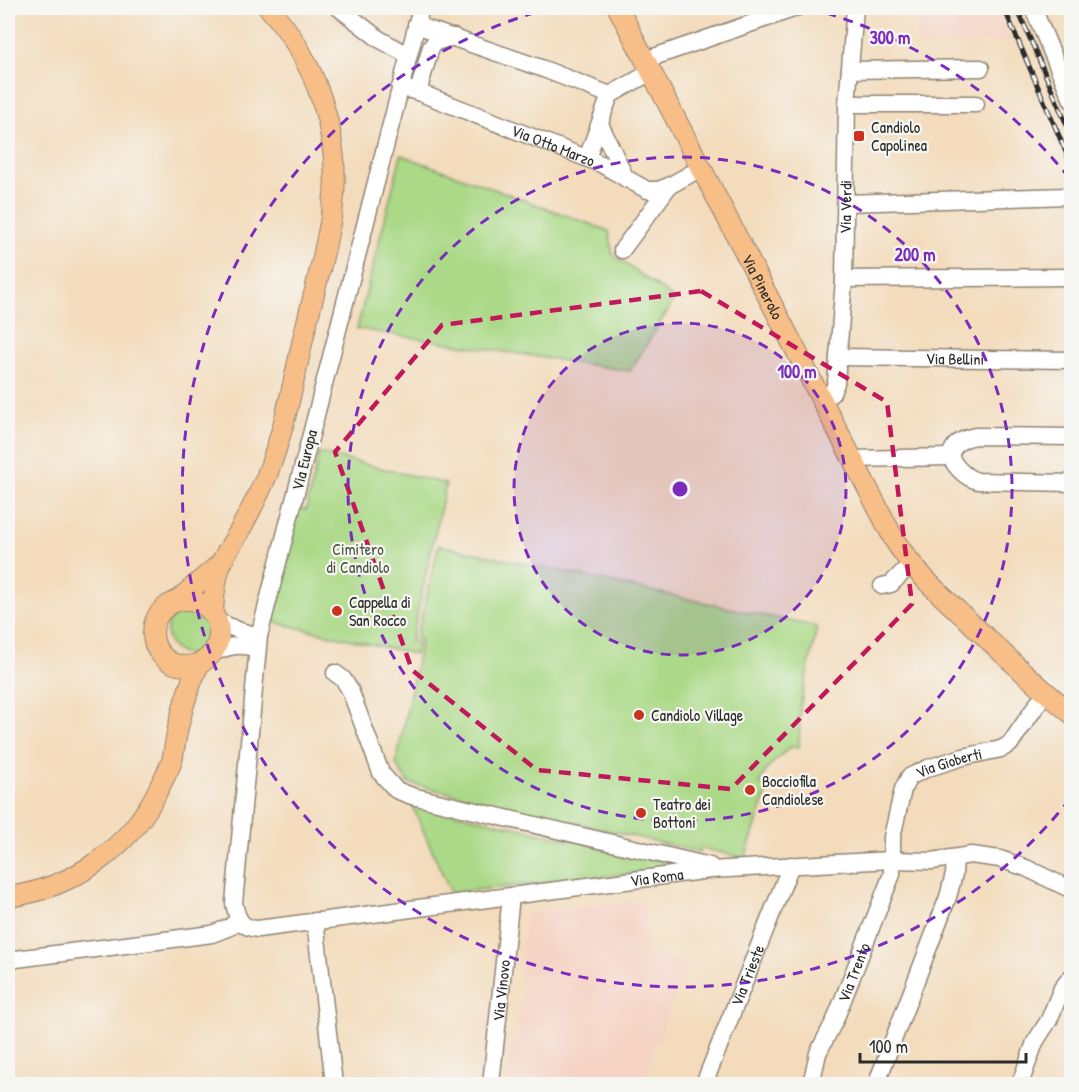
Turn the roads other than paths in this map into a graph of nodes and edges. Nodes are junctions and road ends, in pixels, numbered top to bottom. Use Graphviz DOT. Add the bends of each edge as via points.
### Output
graph roads {
  1 [pos="269,8"];
  2 [pos="339,8"];
  3 [pos="421,8"];
  4 [pos="618,8"];
  5 [pos="796,8"];
  6 [pos="855,8"];
  7 [pos="1034,8"];
  8 [pos="416,25"];
  9 [pos="454,37"];
  10 [pos="408,55"];
  11 [pos="648,66"];
  12 [pos="981,68"];
  13 [pos="850,70"];
  14 [pos="400,87"];
  15 [pos="418,92"];
  16 [pos="610,95"];
  17 [pos="1071,100"];
  18 [pos="847,104"];
  19 [pos="976,104"];
  20 [pos="600,124"];
  21 [pos="587,158"];
  22 [pos="701,168"];
  23 [pos="626,178"];
  24 [pos="669,186"];
  25 [pos="1069,196"];
  26 [pos="845,203"];
  27 [pos="622,250"];
  28 [pos="1071,277"];
  29 [pos="844,279"];
  30 [pos="838,357"];
  31 [pos="1071,360"];
  32 [pos="822,401"];
  33 [pos="1071,437"];
  34 [pos="950,457"];
  35 [pos="852,459"];
  36 [pos="1071,483"];
  37 [pos="221,563"];
  38 [pos="911,564"];
  39 [pos="882,586"];
  40 [pos="178,600"];
  41 [pos="215,617"];
  42 [pos="258,643"];
  43 [pos="205,659"];
  44 [pos="166,660"];
  45 [pos="335,673"];
  46 [pos="1045,693"];
  47 [pos="1071,714"];
  48 [pos="179,722"];
  49 [pos="955,858"];
  50 [pos="891,860"];
  51 [pos="791,865"];
  52 [pos="722,869"];
  53 [pos="1071,890"];
  54 [pos="511,896"];
  55 [pos="8,897"];
  56 [pos="239,919"];
  57 [pos="315,921"];
  58 [pos="8,960"];
  59 [pos="1071,976"];
  60 [pos="879,1077"];
  61 [pos="334,1084"];
  62 [pos="491,1084"];
  63 [pos="704,1084"];
  64 [pos="811,1084"];
  65 [pos="1020,1084"];
  1 -- 37 [label="main road" via="299,50 325,110 332,142 333,204 273,458 257,499"];
  2 -- 10 [label="street" via="379,39"];
  3 -- 8 [label="street, Via Europa"];
  4 -- 11 [label="main road, Via Pinerolo"];
  5 -- 11 [label="street"];
  6 -- 13 [label="street, Via Verdi"];
  7 -- 17 [label="street"];
  8 -- 9 [label="street"];
  8 -- 10 [label="street, Via Europa"];
  9 -- 15 [label="street" via="431,47"];
  9 -- 16 [label="street"];
  10 -- 14 [label="street, Via Europa"];
  11 -- 16 [label="street"];
  11 -- 22 [label="main road, Via Pinerolo"];
  12 -- 13 [label="street"];
  13 -- 18 [label="street, Via Verdi"];
  14 -- 15 [label="street, Via Otto Marzo"];
  14 -- 42 [label="street, Via Europa"];
  15 -- 21 [label="street, Via Otto Marzo"];
  16 -- 20 [label="street"];
  18 -- 19 [label="street"];
  18 -- 26 [label="street, Via Verdi"];
  20 -- 21 [label="street"];
  20 -- 23 [label="street"];
  21 -- 23 [label="street, Via Otto Marzo"];
  22 -- 24 [label="street, Via Otto Marzo"];
  22 -- 32 [label="main road, Via Pinerolo"];
  23 -- 24 [label="street, Via Otto Marzo" via="647,190"];
  24 -- 27 [label="street"];
  25 -- 26 [label="street"];
  26 -- 29 [label="street, Via Verdi"];
  28 -- 29 [label="street"];
  29 -- 30 [label="street, Via Verdi"];
  30 -- 31 [label="street, Via Bellini"];
  30 -- 32 [label="street, Via Verdi" via="836,383"];
  32 -- 35 [label="main road, Via Pinerolo"];
  33 -- 34 [label="street" via="975,436 956,444"];
  34 -- 35 [label="street"];
  34 -- 36 [label="street" via="964,475 978,481"];
  35 -- 38 [label="main road, Via Pinerolo"];
  37 -- 40 [label="main road"];
  37 -- 41 [label="main road" via="214,588"];
  38 -- 39 [label="street" via="891,584"];
  38 -- 46 [label="main road, Via Pinerolo"];
  40 -- 41 [label="main road" via="197,601"];
  40 -- 44 [label="main road" via="160,610 152,630 153,642"];
  41 -- 42 [label="street"];
  41 -- 43 [label="main road" via="219,638"];
  42 -- 43 [label="street" via="223,648"];
  42 -- 56 [label="street, Via Europa" via="234,903"];
  43 -- 44 [label="main road" via="188,666"];
  43 -- 48 [label="main road" via="188,690"];
  44 -- 48 [label="main road" via="175,686"];
  45 -- 52 [label="street" via="350,690 381,773 396,790"];
  46 -- 47 [label="main road, Via Pinerolo"];
  46 -- 50 [label="street, Via Gioberti" via="1010,744 909,777 891,837"];
  48 -- 55 [label="main road" via="171,762 155,796 138,824 112,851 63,882"];
  49 -- 50 [label="street, Via Roma"];
  49 -- 53 [label="street, Via Roma" via="971,855 1000,859"];
  49 -- 60 [label="street" via="948,897"];
  50 -- 51 [label="street, Via Roma"];
  50 -- 64 [label="street, Via Trento" via="891,874 835,1020 818,1053"];
  51 -- 52 [label="street, Via Roma"];
  51 -- 63 [label="street, Via Trieste"];
  52 -- 54 [label="street, Via Roma"];
  54 -- 57 [label="street, Via Roma"];
  54 -- 62 [label="street, Via Vinovo"];
  56 -- 57 [label="street, Via Roma" via="249,928 258,929"];
  56 -- 58 [label="street" via="212,934"];
  57 -- 61 [label="street"];
  59 -- 65 [label="street" via="1035,1042"];
}
